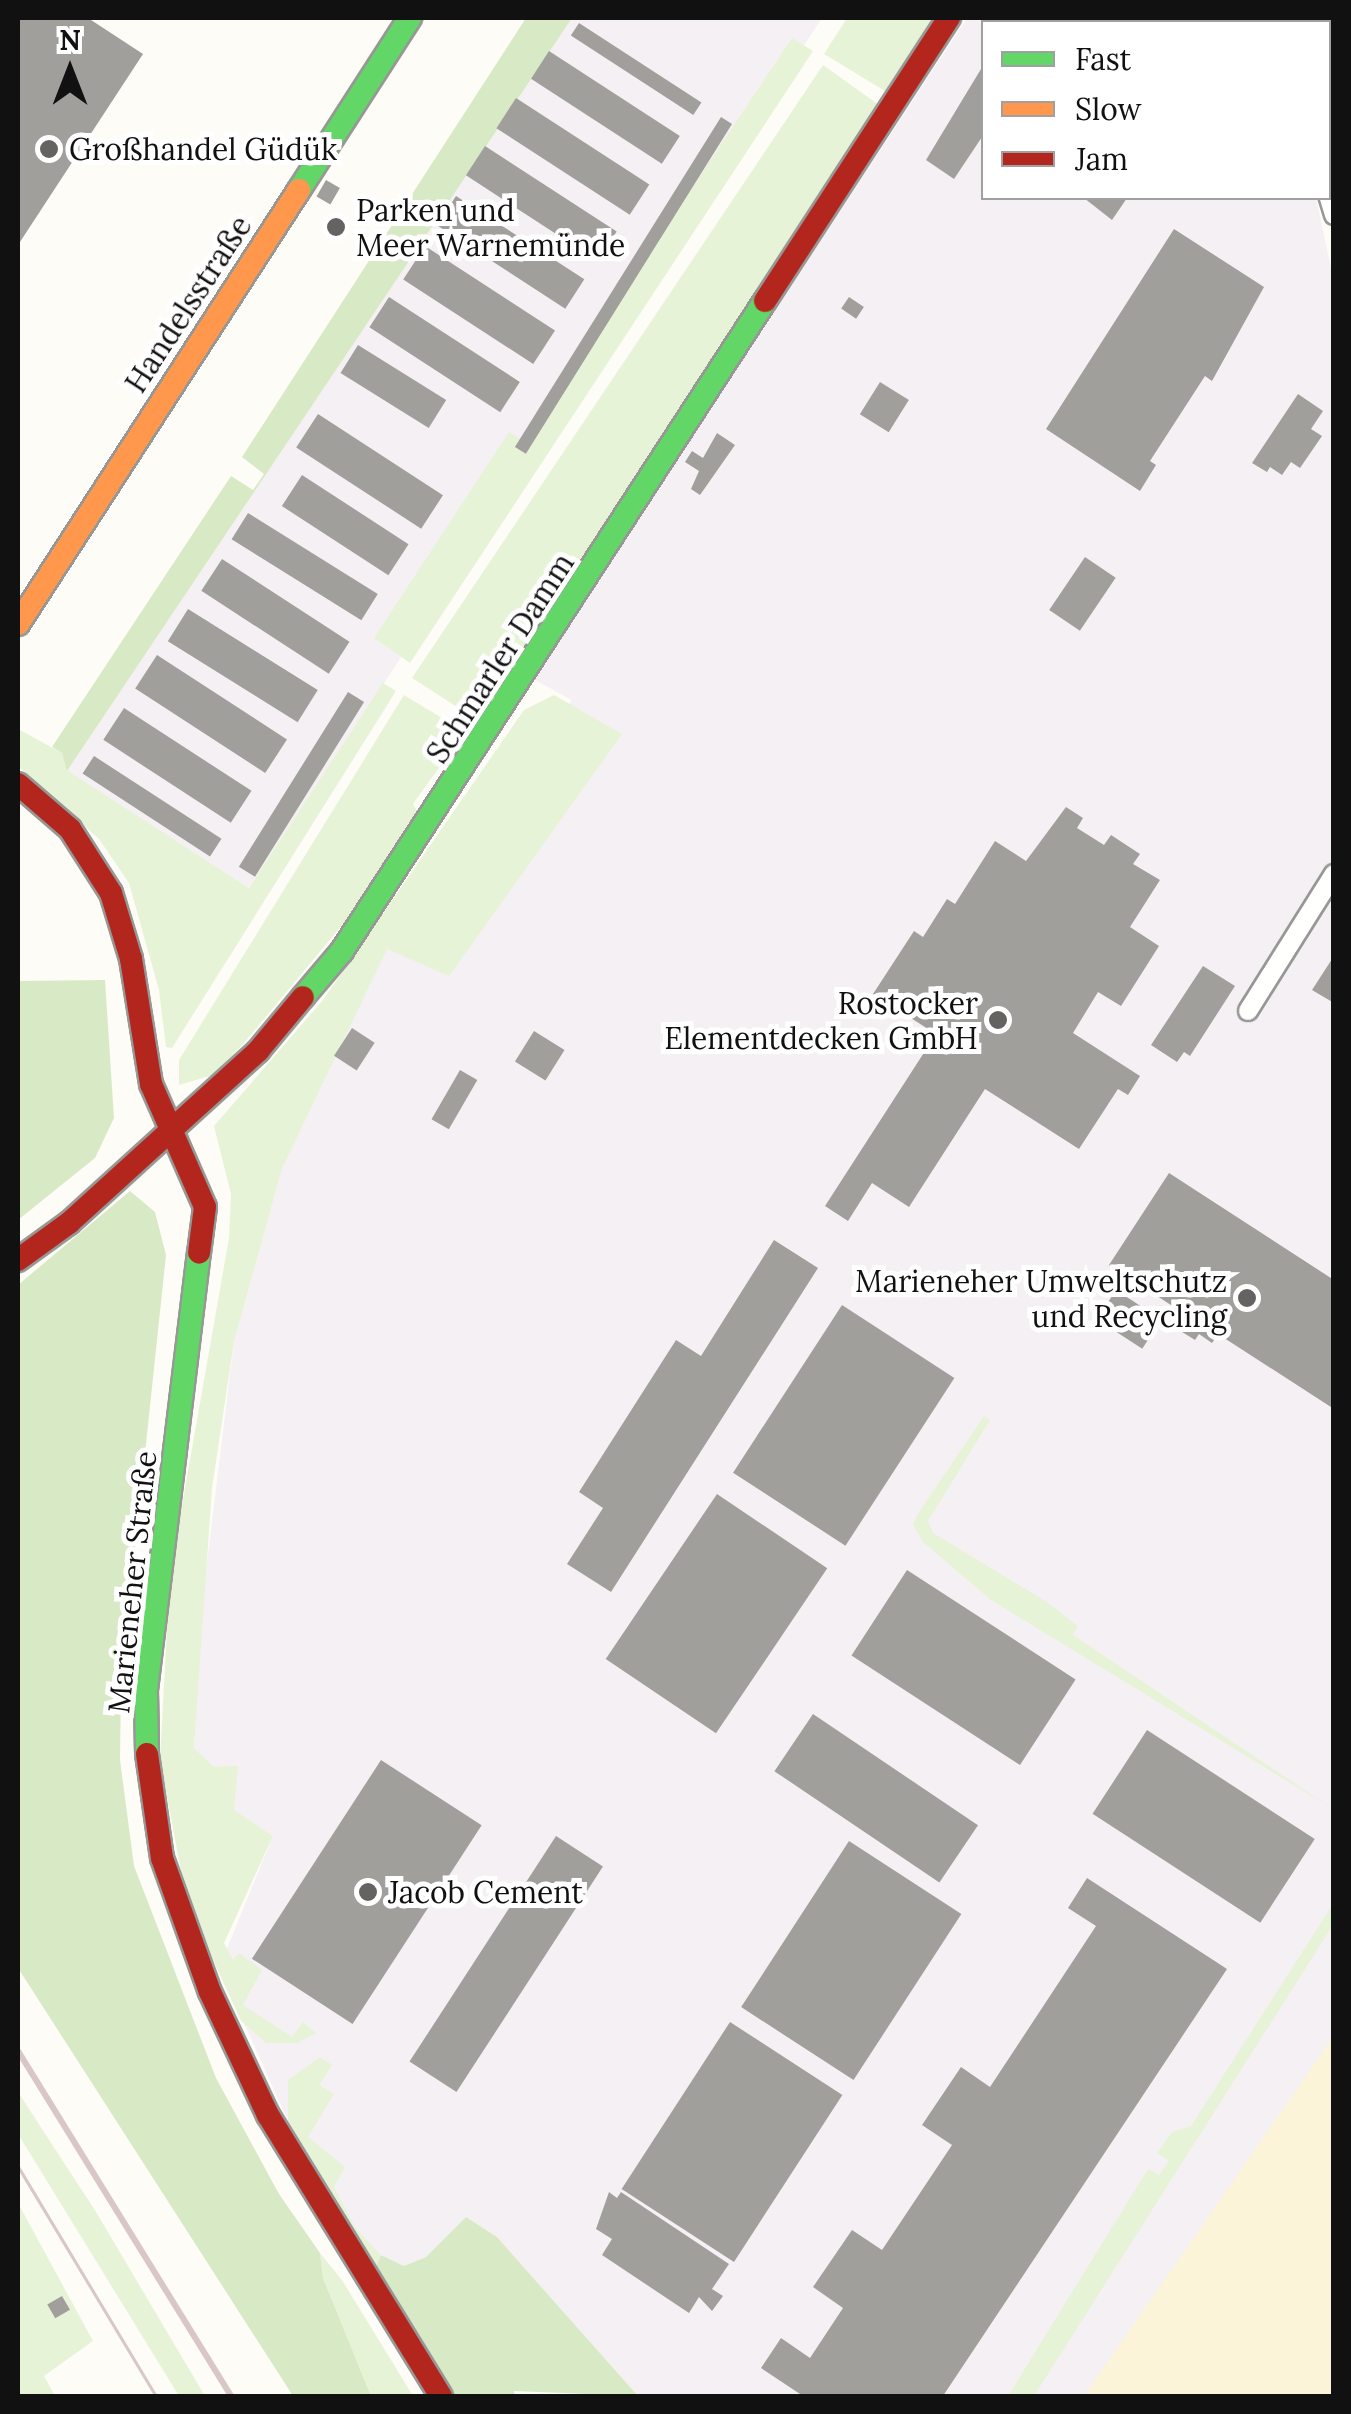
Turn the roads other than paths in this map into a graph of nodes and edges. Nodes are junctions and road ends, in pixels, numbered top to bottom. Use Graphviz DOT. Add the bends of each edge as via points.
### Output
graph roads {
  1 [pos="410,18"];
  2 [pos="949,18"];
  3 [pos="18,624"];
  4 [pos="18,784"];
  5 [pos="1334,874"];
  6 [pos="1248,1011"];
  7 [pos="170,1133"];
  8 [pos="18,1260"];
  9 [pos="441,2396"];
  1 -- 3 [label="street, Handelsstraße"];
  2 -- 7 [label="street, Schmarler Damm" via="342,951 258,1051"];
  4 -- 7 [label="street, Marieneher Straße" via="70,829 111,893 132,959 151,1084"];
  5 -- 6 [label="street"];
  7 -- 8 [label="street, Schmarler Damm"];
  7 -- 9 [label="street, Marieneher Straße" via="204,1206 146,1690 148,1764 162,1858 210,1992 268,2115"];
}
